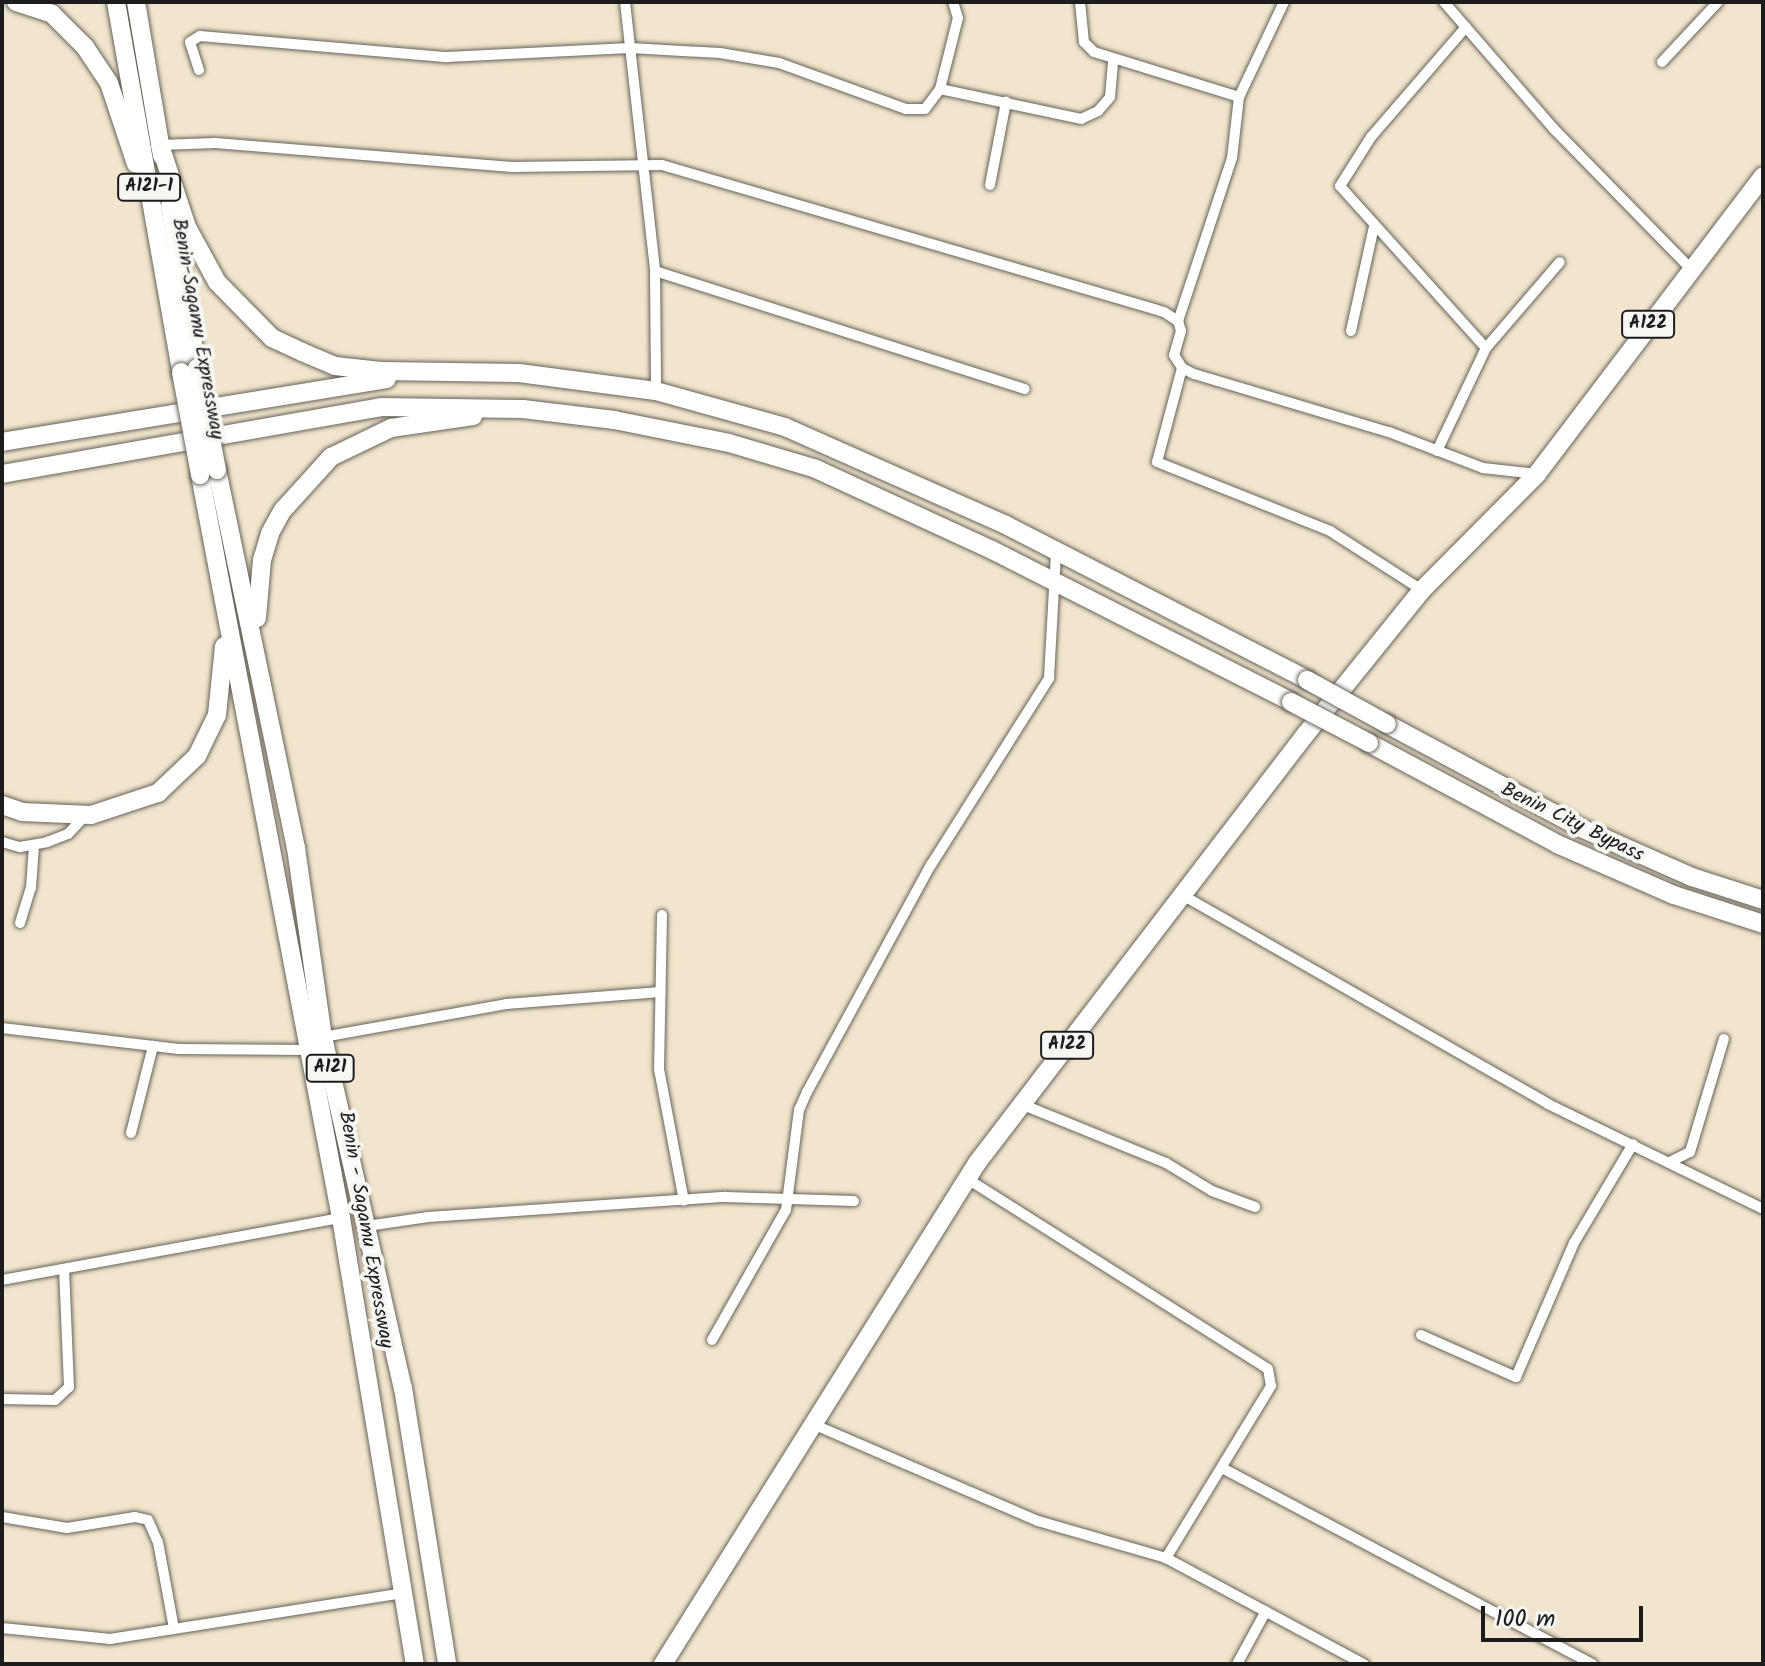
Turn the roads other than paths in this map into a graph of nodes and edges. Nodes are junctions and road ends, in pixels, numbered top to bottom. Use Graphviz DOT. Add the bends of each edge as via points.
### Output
graph roads {
  1 [pos="16,2"];
  2 [pos="116,2"];
  3 [pos="136,2"];
  4 [pos="625,2"];
  5 [pos="953,2"];
  6 [pos="1080,2"];
  7 [pos="1284,2"];
  8 [pos="1444,2"];
  9 [pos="1718,2"];
  10 [pos="1466,27"];
  11 [pos="630,48"];
  12 [pos="1113,59"];
  13 [pos="1662,62"];
  14 [pos="199,70"];
  15 [pos="940,89"];
  16 [pos="1239,97"];
  17 [pos="1006,102"];
  18 [pos="160,145"];
  19 [pos="642,165"];
  20 [pos="1763,176"];
  21 [pos="990,185"];
  22 [pos="1374,226"];
  23 [pos="157,227"];
  24 [pos="1560,262"];
  25 [pos="1690,268"];
  26 [pos="655,271"];
  27 [pos="1178,321"];
  28 [pos="1351,331"];
  29 [pos="1486,348"];
  30 [pos="1182,368"];
  31 [pos="189,370"];
  32 [pos="445,372"];
  33 [pos="1025,389"];
  34 [pos="656,391"];
  35 [pos="523,409"];
  36 [pos="2,442"];
  37 [pos="1437,451"];
  38 [pos="209,473"];
  39 [pos="2,474"];
  40 [pos="1537,474"];
  41 [pos="1056,551"];
  42 [pos="1053,581"];
  43 [pos="222,583"];
  44 [pos="1422,590"];
  45 [pos="266,704"];
  46 [pos="2,805"];
  47 [pos="86,815"];
  48 [pos="2,842"];
  49 [pos="34,846"];
  50 [pos="1184,896"];
  51 [pos="1763,900"];
  52 [pos="662,915"];
  53 [pos="20,923"];
  54 [pos="1763,924"];
  55 [pos="661,992"];
  56 [pos="2,1028"];
  57 [pos="323,1037"];
  58 [pos="1724,1039"];
  59 [pos="153,1046"];
  60 [pos="310,1050"];
  61 [pos="1021,1104"];
  62 [pos="131,1133"];
  63 [pos="1633,1144"];
  64 [pos="1670,1162"];
  65 [pos="966,1178"];
  66 [pos="789,1198"];
  67 [pos="684,1201"];
  68 [pos="854,1201"];
  69 [pos="1255,1207"];
  70 [pos="1763,1209"];
  71 [pos="341,1218"];
  72 [pos="367,1226"];
  73 [pos="64,1269"];
  74 [pos="2,1280"];
  75 [pos="1421,1335"];
  76 [pos="712,1340"];
  77 [pos="2,1399"];
  78 [pos="815,1425"];
  79 [pos="1224,1469"];
  80 [pos="2,1517"];
  81 [pos="1166,1558"];
  82 [pos="404,1593"];
  83 [pos="1266,1611"];
  84 [pos="2,1628"];
  85 [pos="174,1628"];
  86 [pos="415,1664"];
  87 [pos="447,1664"];
  88 [pos="663,1664"];
  89 [pos="1237,1664"];
  90 [pos="1364,1664"];
  91 [pos="1593,1664"];
  1 -- 23 [label="highway" via="67,26 109,83"];
  2 -- 23 [label="highway, Benin-Sagamu Expressway / A121-1"];
  3 -- 18 [label="highway, A121-1"];
  4 -- 11 [label="street"];
  5 -- 15 [label="street" via="958,18"];
  6 -- 12 [label="street" via="1087,47"];
  7 -- 16 [label="street"];
  8 -- 10 [label="street"];
  9 -- 13 [label="street"];
  10 -- 22 [label="street" via="1340,179 1342,191"];
  10 -- 25 [label="street" via="1554,129"];
  11 -- 14 [label="street" via="447,57 200,36 190,42"];
  11 -- 15 [label="street" via="720,53 779,63 906,109 925,109"];
  11 -- 19 [label="street"];
  12 -- 16 [label="street"];
  12 -- 17 [label="street" via="1110,97 1081,119"];
  15 -- 17 [label="street"];
  16 -- 27 [label="street" via="1232,158"];
  17 -- 21 [label="street"];
  18 -- 19 [label="street" via="215,143 512,167"];
  18 -- 31 [label="highway, A121-1"];
  18 -- 32 [label="highway" via="187,227 217,282 272,338 335,366"];
  19 -- 26 [label="street"];
  19 -- 27 [label="street" via="662,165 1164,312"];
  20 -- 25 [label="highway, A122"];
  22 -- 28 [label="street"];
  22 -- 29 [label="street"];
  23 -- 31 [label="highway, Benin-Sagamu Expressway / A121-1"];
  24 -- 29 [label="street"];
  25 -- 40 [label="highway, A122"];
  26 -- 33 [label="street"];
  26 -- 34 [label="street"];
  27 -- 30 [label="street" via="1181,331 1174,355"];
  29 -- 37 [label="street"];
  30 -- 37 [label="street"];
  30 -- 44 [label="street" via="1157,462 1330,531"];
  31 -- 38 [label="highway, A121, bridge"];
  32 -- 34 [label="highway, Benin City Bypass" via="519,373"];
  32 -- 36 [label="highway" via="297,391"];
  34 -- 41 [label="highway, Benin City Bypass" via="785,427"];
  35 -- 39 [label="highway" via="381,407"];
  35 -- 42 [label="highway, Benin City Bypass" via="729,443 816,469"];
  35 -- 45 [label="highway" via="391,428 352,444 311,476 283,510 262,560 255,603"];
  37 -- 40 [label="street" via="1483,468"];
  38 -- 43 [label="highway, Benin - Sagamu Expressway / A121"];
  38 -- 45 [label="highway, A121"];
  40 -- 44 [label="highway, A122"];
  41 -- 42 [label="street"];
  41 -- 51 [label="highway, Benin City Bypass, bridge" via="1579,827 1692,877"];
  42 -- 54 [label="highway, Benin City Bypass, bridge" via="1557,844 1674,895"];
  42 -- 66 [label="street" via="1049,678 931,865 807,1092 799,1110"];
  43 -- 47 [label="highway" via="225,676 217,715 197,756 158,793"];
  43 -- 60 [label="highway, Benin - Sagamu Expressway / A121"];
  44 -- 50 [label="highway, A122"];
  45 -- 57 [label="highway, A121" via="299,862"];
  46 -- 47 [label="highway"];
  47 -- 49 [label="street" via="68,834"];
  48 -- 49 [label="street"];
  49 -- 53 [label="street" via="31,888"];
  50 -- 61 [label="highway, A122"];
  50 -- 63 [label="street" via="1548,1104"];
  52 -- 55 [label="street"];
  55 -- 57 [label="street" via="506,1004"];
  55 -- 67 [label="street" via="663,1099"];
  56 -- 59 [label="street"];
  57 -- 72 [label="highway, A121"];
  58 -- 64 [label="street" via="1690,1152"];
  59 -- 60 [label="street"];
  59 -- 62 [label="street"];
  60 -- 71 [label="highway, Benin - Sagamu Expressway / A121"];
  61 -- 65 [label="highway, A122"];
  61 -- 69 [label="street" via="1166,1163 1212,1191"];
  63 -- 64 [label="street"];
  63 -- 75 [label="street" via="1574,1243 1516,1377"];
  64 -- 70 [label="street"];
  65 -- 78 [label="highway, A122"];
  65 -- 79 [label="street" via="1268,1369 1271,1386"];
  66 -- 67 [label="street"];
  66 -- 68 [label="street"];
  66 -- 76 [label="street"];
  67 -- 72 [label="street" via="428,1217"];
  71 -- 73 [label="street"];
  71 -- 82 [label="highway, Benin - Sagamu Expressway / A121"];
  72 -- 87 [label="highway, A121" via="406,1402"];
  73 -- 74 [label="street"];
  73 -- 77 [label="street" via="69,1387 55,1400"];
  78 -- 81 [label="street" via="1038,1521"];
  78 -- 88 [label="highway, A122"];
  79 -- 81 [label="street"];
  79 -- 91 [label="street"];
  80 -- 85 [label="street" via="67,1528 135,1517 148,1520 158,1542"];
  81 -- 83 [label="street"];
  82 -- 85 [label="street"];
  82 -- 86 [label="highway, Benin - Sagamu Expressway / A121"];
  83 -- 89 [label="street"];
  83 -- 90 [label="street"];
  84 -- 85 [label="street" via="110,1639"];
}
